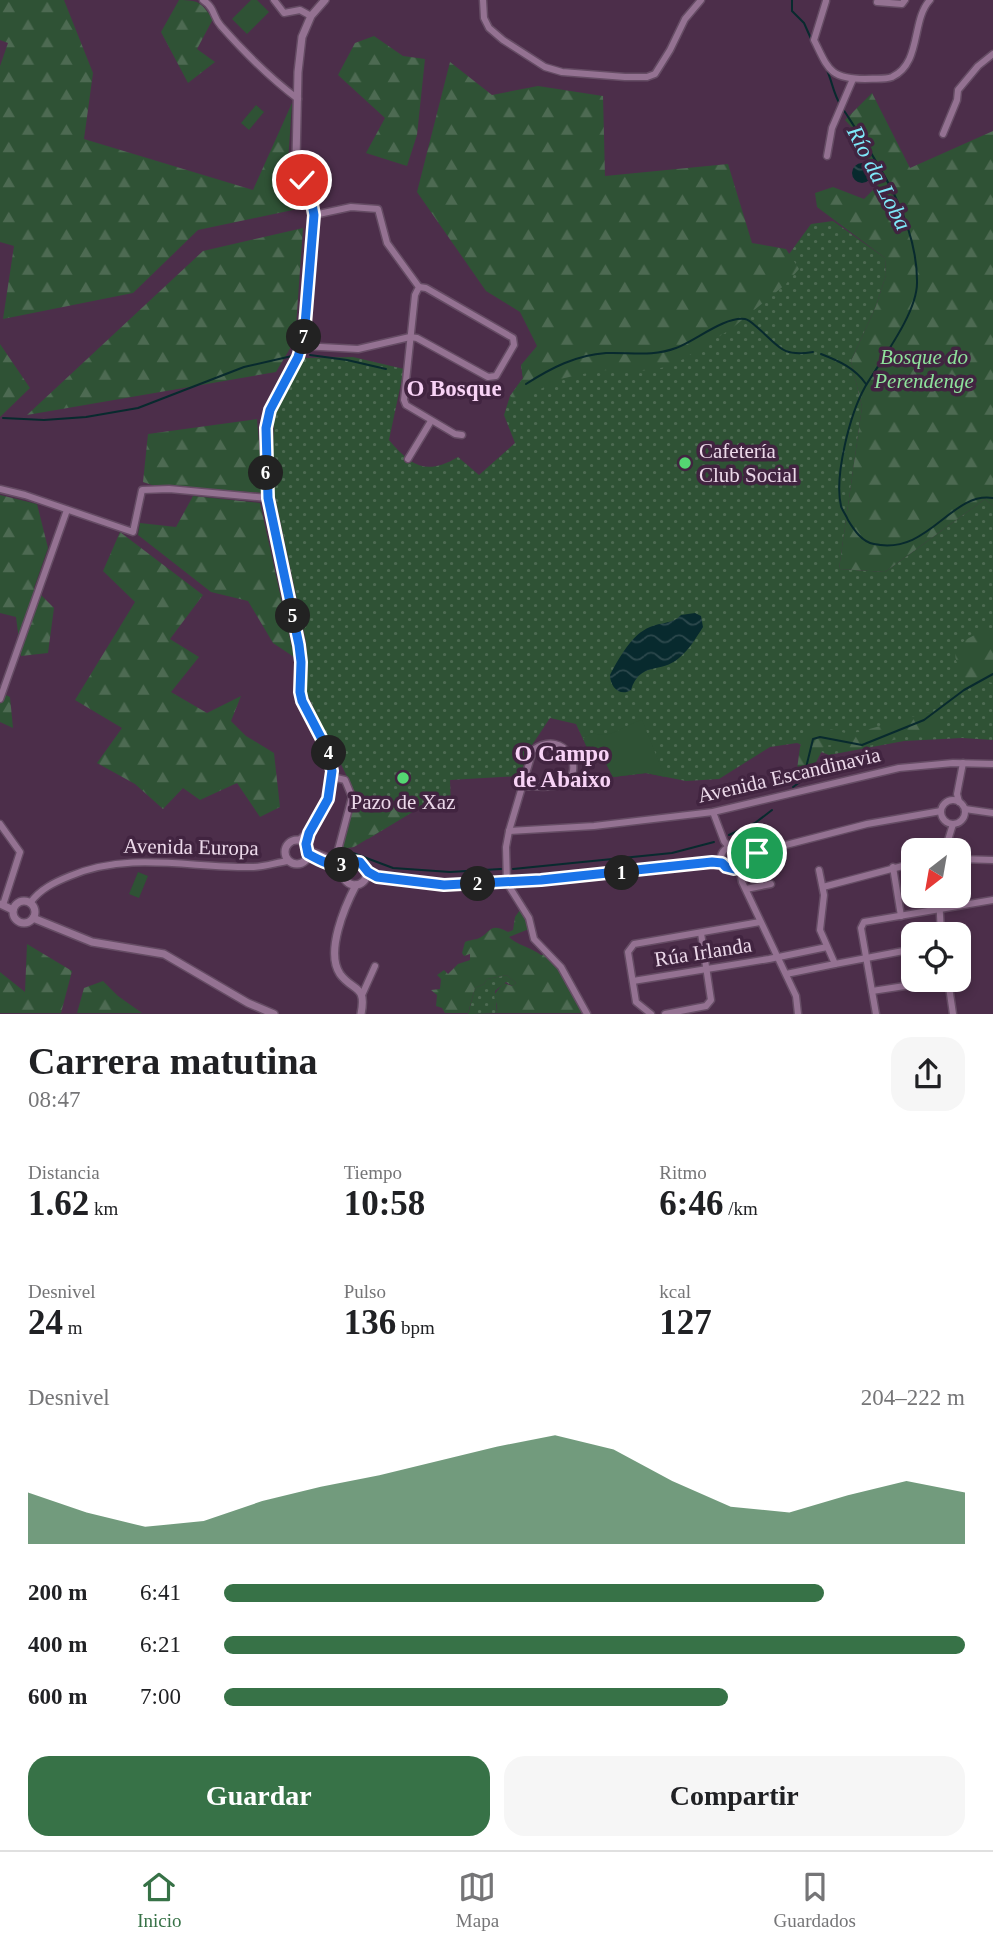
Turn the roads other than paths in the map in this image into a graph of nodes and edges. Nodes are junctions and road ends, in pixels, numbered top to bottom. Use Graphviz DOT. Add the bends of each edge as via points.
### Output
graph roads {
  1 [pos="203,0"];
  2 [pos="274,0"];
  3 [pos="325,0"];
  4 [pos="483,0"];
  5 [pos="701,0"];
  6 [pos="905,0"];
  7 [pos="930,0"];
  8 [pos="826,1"];
  9 [pos="877,2"];
  10 [pos="312,16"];
  11 [pos="993,54"];
  12 [pos="853,79"];
  13 [pos="298,99"];
  14 [pos="943,134"];
  15 [pos="827,156"];
  16 [pos="314,215"];
  17 [pos="418,288"];
  18 [pos="410,337"];
  19 [pos="302,346"];
  20 [pos="431,421"];
  21 [pos="462,435"];
  22 [pos="408,460"];
  23 [pos="0,489"];
  24 [pos="268,498"];
  25 [pos="67,510"];
  26 [pos="0,699"];
  27 [pos="963,763"];
  28 [pos="993,764"];
  29 [pos="332,778"];
  30 [pos="521,786"];
  31 [pos="956,799"];
  32 [pos="712,812"];
  33 [pos="965,812"];
  34 [pos="993,813"];
  35 [pos="941,814"];
  36 [pos="0,824"];
  37 [pos="950,826"];
  38 [pos="509,831"];
  39 [pos="948,838"];
  40 [pos="726,846"];
  41 [pos="307,851"];
  42 [pos="742,856"];
  43 [pos="287,857"];
  44 [pos="971,859"];
  45 [pos="993,860"];
  46 [pos="721,861"];
  47 [pos="901,865"];
  48 [pos="893,867"];
  49 [pos="344,868"];
  50 [pos="736,868"];
  51 [pos="819,870"];
  52 [pos="367,876"];
  53 [pos="508,883"];
  54 [pos="352,884"];
  55 [pos="771,884"];
  56 [pos="822,887"];
  57 [pos="746,889"];
  58 [pos="993,900"];
  59 [pos="30,903"];
  60 [pos="1,905"];
  61 [pos="939,909"];
  62 [pos="13,910"];
  63 [pos="901,916"];
  64 [pos="33,918"];
  65 [pos="761,922"];
  66 [pos="940,922"];
  67 [pos="701,933"];
  68 [pos="827,947"];
  69 [pos="901,952"];
  70 [pos="778,957"];
  71 [pos="866,958"];
  72 [pos="835,964"];
  73 [pos="375,966"];
  74 [pos="707,969"];
  75 [pos="786,974"];
  76 [pos="633,981"];
  77 [pos="901,987"];
  78 [pos="872,991"];
  79 [pos="949,992"];
  80 [pos="362,995"];
  81 [pos="274,1013"];
  82 [pos="361,1013"];
  83 [pos="587,1013"];
  84 [pos="651,1013"];
  85 [pos="665,1013"];
  86 [pos="798,1013"];
  87 [pos="876,1013"];
  88 [pos="953,1013"];
  1 -- 13 [label="street" via="214,8 218,24"];
  2 -- 10 [label="street" via="284,13 300,10"];
  3 -- 10 [label="street"];
  4 -- 5 [label="street" via="489,28 545,66 612,77 655,74 685,19"];
  6 -- 9 [label="street" via="902,4"];
  7 -- 12 [label="street" via="909,60 894,76"];
  8 -- 12 [label="street" via="814,40 827,68"];
  10 -- 13 [label="street" via="302,37"];
  11 -- 14 [label="street" via="958,90"];
  12 -- 15 [label="street" via="832,128"];
  13 -- 16 [label="street" via="296,160"];
  16 -- 17 [label="street" via="351,207 378,209 387,243"];
  16 -- 19 [label="street"];
  17 -- 18 [label="street"];
  17 -- 18 [label="street" via="426,288 510,334 514,345 496,376 488,377"];
  18 -- 19 [label="street" via="358,349"];
  18 -- 20 [label="street" via="404,400"];
  19 -- 24 [label="street" via="268,418"];
  20 -- 21 [label="street"];
  20 -- 22 [label="street"];
  23 -- 25 [label="street"];
  24 -- 25 [label="street" via="142,489 133,533"];
  24 -- 29 [label="street" via="299,645 302,701 327,749"];
  25 -- 26 [label="street"];
  27 -- 28 [label="street, Avenida Escandinavia"];
  27 -- 31 [label="street"];
  27 -- 32 [label="street, Avenida Escandinavia" via="888,770"];
  29 -- 41 [label="street" via="328,799 309,833"];
  29 -- 41 [label="street" via="345,780 352,797 338,850 329,858"];
  30 -- 30 [label="street" via="533,750 549,742 560,744 574,764 574,774 562,785"];
  30 -- 38 [label="street"];
  31 -- 33 [label="street"];
  31 -- 35 [label="street" via="944,804"];
  32 -- 38 [label="street, Avenida Escandinavia"];
  32 -- 40 [label="street"];
  33 -- 34 [label="street"];
  33 -- 37 [label="street" via="961,821"];
  35 -- 37 [label="street"];
  35 -- 42 [label="street" via="867,824"];
  36 -- 60 [label="street" via="20,852"];
  37 -- 39 [label="street"];
  38 -- 53 [label="street"];
  40 -- 42 [label="street" via="737,848"];
  40 -- 46 [label="street"];
  41 -- 43 [label="street" via="296,863"];
  41 -- 43 [label="street" via="288,844"];
  41 -- 49 [label="street"];
  42 -- 50 [label="street"];
  43 -- 59 [label="street, Avenida Europa" via="251,867 152,861 112,864 64,878"];
  44 -- 45 [label="street"];
  46 -- 50 [label="street"];
  46 -- 53 [label="street"];
  47 -- 48 [label="street"];
  48 -- 56 [label="street"];
  48 -- 63 [label="street"];
  49 -- 52 [label="street" via="352,861 360,862"];
  49 -- 54 [label="street" via="344,877"];
  50 -- 57 [label="street"];
  51 -- 56 [label="street"];
  52 -- 53 [label="street" via="444,885"];
  52 -- 54 [label="street"];
  53 -- 83 [label="street" via="534,939 561,967"];
  54 -- 80 [label="street" via="338,930 336,959 341,975"];
  55 -- 57 [label="street"];
  56 -- 68 [label="street" via="820,930"];
  57 -- 65 [label="street"];
  58 -- 61 [label="street"];
  59 -- 62 [label="street" via="20,902"];
  59 -- 64 [label="street"];
  60 -- 62 [label="street"];
  61 -- 63 [label="street"];
  61 -- 66 [label="street"];
  62 -- 64 [label="street" via="19,921"];
  63 -- 71 [label="street" via="864,922"];
  64 -- 81 [label="street" via="92,942 164,954"];
  65 -- 67 [label="street"];
  65 -- 70 [label="street"];
  67 -- 74 [label="street"];
  67 -- 76 [label="street" via="634,944 628,952"];
  68 -- 70 [label="street, Rúa Irlanda"];
  68 -- 72 [label="street"];
  69 -- 71 [label="street"];
  70 -- 74 [label="street, Rúa Irlanda"];
  70 -- 75 [label="street"];
  71 -- 72 [label="street"];
  71 -- 78 [label="street"];
  72 -- 75 [label="street"];
  73 -- 80 [label="street"];
  74 -- 76 [label="street, Rúa Irlanda"];
  74 -- 85 [label="street" via="709,1004"];
  75 -- 86 [label="street"];
  76 -- 84 [label="street" via="636,1002"];
  77 -- 78 [label="street"];
  78 -- 87 [label="street"];
  79 -- 88 [label="street"];
  80 -- 82 [label="street"];
}
